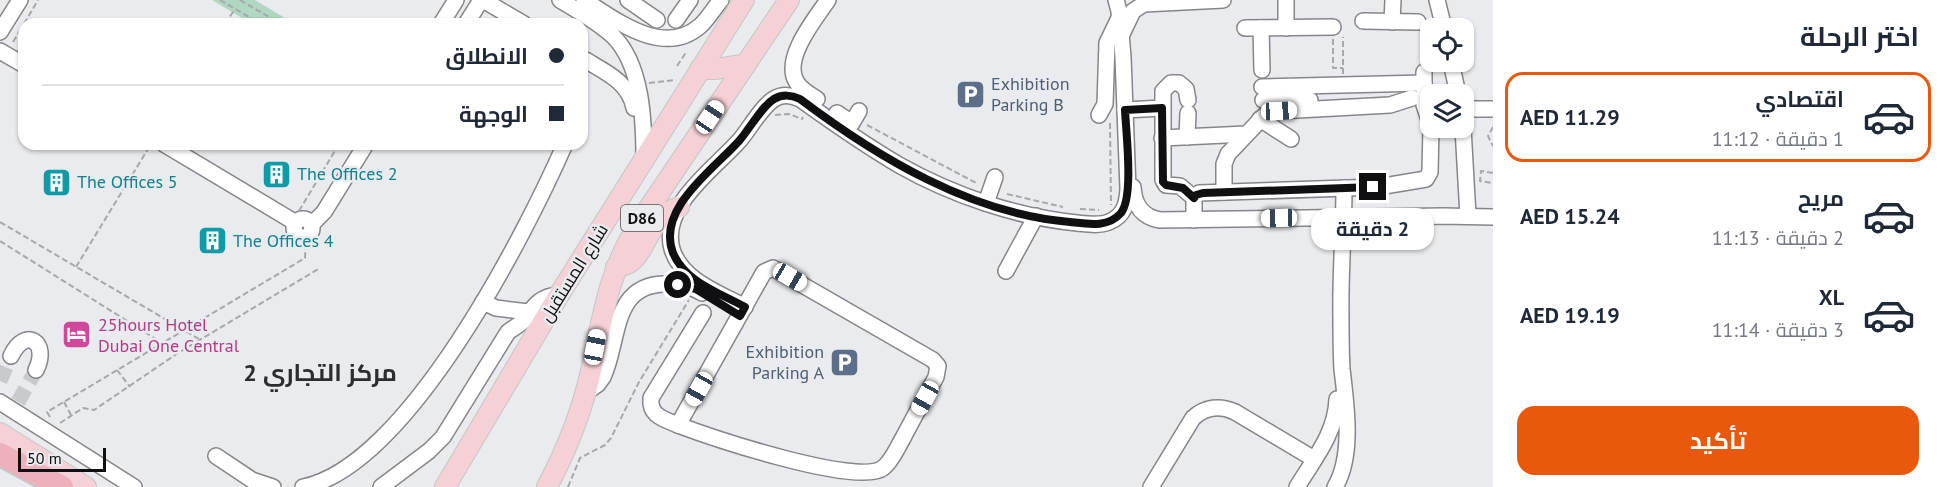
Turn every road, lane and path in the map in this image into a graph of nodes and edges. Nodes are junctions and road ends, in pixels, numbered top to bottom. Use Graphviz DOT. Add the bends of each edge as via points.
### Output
graph roads {
  1 [pos="20,0"];
  2 [pos="38,0"];
  3 [pos="220,0"];
  4 [pos="240,0"];
  5 [pos="456,0"];
  6 [pos="469,0"];
  7 [pos="482,0"];
  8 [pos="560,0"];
  9 [pos="628,0"];
  10 [pos="690,0"];
  11 [pos="744,0"];
  12 [pos="789,0"];
  13 [pos="828,0"];
  14 [pos="1116,0"];
  15 [pos="1223,0"];
  16 [pos="1286,0"];
  17 [pos="1393,0"];
  18 [pos="1437,0"];
  19 [pos="590,2"];
  20 [pos="716,3"];
  21 [pos="235,9"];
  22 [pos="1120,17"];
  23 [pos="28,18"];
  24 [pos="229,18"];
  25 [pos="251,18"];
  26 [pos="271,18"];
  27 [pos="445,18"];
  28 [pos="458,18"];
  29 [pos="469,18"];
  30 [pos="514,18"];
  31 [pos="587,18"];
  32 [pos="588,18"];
  33 [pos="1442,18"];
  34 [pos="657,20"];
  35 [pos="676,20"];
  36 [pos="1363,21"];
  37 [pos="1392,22"];
  38 [pos="1418,22"];
  39 [pos="1245,28"];
  40 [pos="1261,28"];
  41 [pos="1286,28"];
  42 [pos="0,32"];
  43 [pos="18,32"];
  44 [pos="1338,32"];
  45 [pos="1121,36"];
  46 [pos="0,39"];
  47 [pos="687,51"];
  48 [pos="2,52"];
  49 [pos="18,61"];
  50 [pos="588,62"];
  51 [pos="746,64"];
  52 [pos="677,66"];
  53 [pos="1343,68"];
  54 [pos="700,69"];
  55 [pos="1262,70"];
  56 [pos="679,80"];
  57 [pos="637,87"];
  58 [pos="1420,88"];
  59 [pos="1420,89"];
  60 [pos="1343,92"];
  61 [pos="1262,94"];
  62 [pos="1162,108"];
  63 [pos="1474,109"];
  64 [pos="1493,109"];
  65 [pos="1125,110"];
  66 [pos="857,115"];
  67 [pos="1105,117"];
  68 [pos="1260,119"];
  69 [pos="1493,127"];
  70 [pos="1246,134"];
  71 [pos="1187,137"];
  72 [pos="1162,138"];
  73 [pos="1431,138"];
  74 [pos="1464,138"];
  75 [pos="1291,139"];
  76 [pos="1493,146"];
  77 [pos="147,150"];
  78 [pos="174,150"];
  79 [pos="336,150"];
  80 [pos="362,150"];
  81 [pos="562,150"];
  82 [pos="1128,164"];
  83 [pos="640,165"];
  84 [pos="1492,172"];
  85 [pos="995,177"];
  86 [pos="1488,182"];
  87 [pos="1493,183"];
  88 [pos="978,184"];
  89 [pos="1344,188"];
  90 [pos="1224,192"];
  91 [pos="1007,194"];
  92 [pos="1194,198"];
  93 [pos="986,203"];
  94 [pos="1068,207"];
  95 [pos="1079,209"];
  96 [pos="1108,209"];
  97 [pos="1102,210"];
  98 [pos="675,216"];
  99 [pos="1036,216"];
  100 [pos="1468,216"];
  101 [pos="1343,217"];
  102 [pos="1493,217"];
  103 [pos="1194,220"];
  104 [pos="0,222"];
  105 [pos="302,226"];
  106 [pos="0,241"];
  107 [pos="76,267"];
  108 [pos="616,267"];
  109 [pos="320,268"];
  110 [pos="1006,272"];
  111 [pos="696,289"];
  112 [pos="559,295"];
  113 [pos="483,302"];
  114 [pos="742,311"];
  115 [pos="528,312"];
  116 [pos="703,313"];
  117 [pos="182,330"];
  118 [pos="200,340"];
  119 [pos="161,343"];
  120 [pos="178,353"];
  121 [pos="11,356"];
  122 [pos="36,370"];
  123 [pos="117,370"];
  124 [pos="1342,370"];
  125 [pos="130,387"];
  126 [pos="585,393"];
  127 [pos="0,402"];
  128 [pos="64,402"];
  129 [pos="71,416"];
  130 [pos="678,425"];
  131 [pos="51,429"];
  132 [pos="0,433"];
  133 [pos="0,454"];
  134 [pos="216,456"];
  135 [pos="1314,459"];
  136 [pos="62,487"];
  137 [pos="86,487"];
  138 [pos="134,487"];
  139 [pos="273,487"];
  140 [pos="303,487"];
  141 [pos="381,487"];
  142 [pos="445,487"];
  143 [pos="547,487"];
  144 [pos="567,487"];
  145 [pos="1151,487"];
  146 [pos="1297,487"];
  147 [pos="1335,487"];
  1 -- 42 [label="street"];
  2 -- 23 [label="path"];
  3 -- 21 [label="path"];
  4 -- 26 [label="path"];
  5 -- 27 [label="street"];
  6 -- 28 [label="street"];
  7 -- 29 [label="street"];
  7 -- 30 [label="street"];
  8 -- 31 [label="street"];
  9 -- 34 [label="street"];
  10 -- 35 [label="street"];
  11 -- 54 [label="main road, شارع المستقبل"];
  12 -- 51 [label="main road, شارع المستقبل / D86"];
  13 -- 66 [label="street" via="794,56 793,74 802,88 850,123"];
  14 -- 22 [label="street"];
  15 -- 45 [label="street" via="1144,3 1133,11"];
  16 -- 41 [label="street"];
  17 -- 37 [label="street"];
  18 -- 33 [label="street"];
  19 -- 20 [label="street" via="636,32 662,38 687,34 700,26"];
  21 -- 24 [label="path"];
  21 -- 25 [label="path"];
  22 -- 45 [label="street"];
  22 -- 67 [label="street" via="1107,43"];
  32 -- 57 [label="street" via="621,45"];
  36 -- 37 [label="street"];
  37 -- 38 [label="street"];
  39 -- 40 [label="street"];
  40 -- 41 [label="street"];
  40 -- 55 [label="street"];
  41 -- 44 [label="street"];
  43 -- 48 [label="path"];
  44 -- 53 [label="path"];
  44 -- 53 [label="path" via="1333,68"];
  45 -- 65 [label="street"];
  46 -- 48 [label="street"];
  47 -- 52 [label="path"];
  48 -- 49 [label="street"];
  50 -- 83 [label="street" via="618,80 631,98"];
  51 -- 54 [label="main road"];
  51 -- 108 [label="main road, شارع المستقبل / D86" via="639,223"];
  53 -- 60 [label="path"];
  54 -- 83 [label="main road, شارع المستقبل"];
  56 -- 57 [label="path"];
  57 -- 83 [label="street" via="642,118"];
  58 -- 60 [label="street"];
  59 -- 68 [label="street" via="1390,105 1274,112"];
  60 -- 61 [label="street"];
  62 -- 65 [label="street"];
  62 -- 71 [label="street" via="1163,92 1171,83 1183,85 1188,106"];
  62 -- 72 [label="street"];
  63 -- 64 [label="street"];
  65 -- 82 [label="street"];
  66 -- 88 [label="path"];
  67 -- 96 [label="path" via="1111,204"];
  68 -- 70 [label="street"];
  68 -- 75 [label="street"];
  69 -- 76 [label="path" via="1488,136"];
  70 -- 71 [label="street"];
  70 -- 90 [label="street" via="1226,159"];
  71 -- 72 [label="street"];
  72 -- 92 [label="street" via="1163,182 1183,188"];
  73 -- 89 [label="street" via="1428,177 1383,187"];
  74 -- 100 [label="street"];
  77 -- 107 [label="path"];
  78 -- 105 [label="street"];
  79 -- 105 [label="path"];
  80 -- 105 [label="street" via="324,212"];
  81 -- 113 [label="street"];
  82 -- 99 [label="street" via="1127,203 1115,219 1095,224"];
  82 -- 103 [label="street" via="1135,201 1142,213 1160,220"];
  83 -- 112 [label="main road, شارع المستقبل / D86"];
  84 -- 86 [label="path"];
  84 -- 86 [label="path" via="1481,171 1480,181"];
  85 -- 93 [label="street"];
  86 -- 87 [label="path"];
  89 -- 90 [label="street"];
  89 -- 101 [label="street"];
  90 -- 92 [label="street" via="1200,193"];
  91 -- 94 [label="path"];
  92 -- 103 [label="street"];
  93 -- 98 [label="street" via="899,165 800,99 784,95 769,103 739,141 693,187"];
  93 -- 99 [label="street"];
  95 -- 97 [label="path"];
  98 -- 108 [label="main road" via="667,212 657,220 636,258"];
  98 -- 114 [label="street" via="671,246 681,267"];
  99 -- 110 [label="street"];
  100 -- 101 [label="street"];
  100 -- 102 [label="street"];
  101 -- 103 [label="street"];
  101 -- 124 [label="street"];
  104 -- 107 [label="path"];
  105 -- 117 [label="path" via="305,258"];
  106 -- 119 [label="path"];
  107 -- 117 [label="path"];
  108 -- 126 [label="main road, شارع المستقبل / D86" via="603,305"];
  109 -- 118 [label="path"];
  111 -- 114 [label="street"];
  111 -- 126 [label="street" via="656,285 641,290 628,301 605,372 598,384"];
  111 -- 144 [label="path" via="639,382 611,438 580,458"];
  112 -- 115 [label="street" via="541,300"];
  112 -- 142 [label="main road, شارع المستقبل / D86"];
  113 -- 115 [label="street"];
  113 -- 140 [label="street" via="399,422 345,469 323,482"];
  114 -- 130 [label="street"];
  114 -- 130 [label="street" via="764,272 776,268 933,360 938,374 890,460 874,473 773,456"];
  115 -- 141 [label="street" via="506,335 443,437"];
  116 -- 130 [label="street" via="651,398 654,414"];
  117 -- 118 [label="path"];
  117 -- 119 [label="path"];
  118 -- 120 [label="path"];
  119 -- 120 [label="path"];
  119 -- 123 [label="path"];
  120 -- 125 [label="path"];
  121 -- 122 [label="street" via="21,341 33,342 42,354"];
  123 -- 125 [label="path"];
  123 -- 128 [label="path"];
  124 -- 135 [label="street" via="1335,422"];
  124 -- 147 [label="street" via="1346,453"];
  125 -- 129 [label="path" via="94,410 83,408"];
  126 -- 143 [label="main road, شارع المستقبل / D86"];
  127 -- 131 [label="street" via="16,406"];
  128 -- 129 [label="path"];
  128 -- 131 [label="path" via="47,412"];
  129 -- 131 [label="path"];
  131 -- 138 [label="street"];
  132 -- 137 [label="main road"];
  133 -- 136 [label="highway"];
  134 -- 139 [label="street" via="252,480"];
  135 -- 145 [label="street" via="1234,412 1215,407 1193,418"];
  135 -- 146 [label="street"];
}
